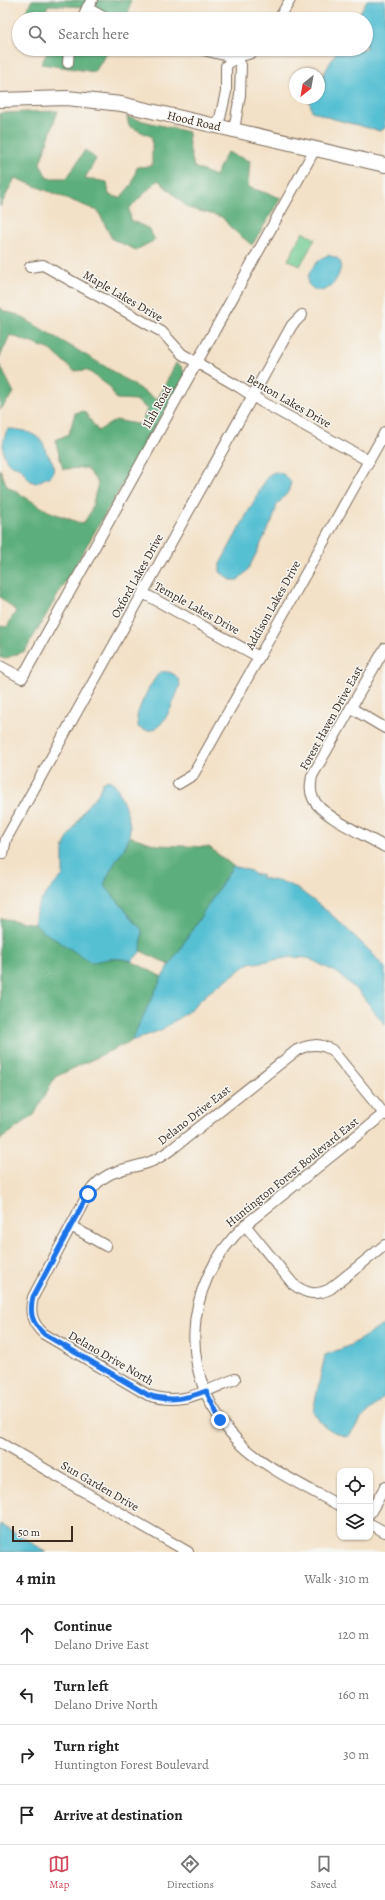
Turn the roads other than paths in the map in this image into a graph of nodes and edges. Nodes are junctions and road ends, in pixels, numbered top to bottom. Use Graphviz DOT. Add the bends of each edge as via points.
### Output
graph roads {
  1 [pos="290,0"];
  2 [pos="90,4"];
  3 [pos="99,12"];
  4 [pos="283,12"];
  5 [pos="68,56"];
  6 [pos="231,56"];
  7 [pos="246,56"];
  8 [pos="235,57"];
  9 [pos="68,63"];
  10 [pos="226,92"];
  11 [pos="240,95"];
  12 [pos="0,100"];
  13 [pos="218,127"];
  14 [pos="234,130"];
  15 [pos="314,149"];
  16 [pos="385,164"];
  17 [pos="30,267"];
  18 [pos="302,314"];
  19 [pos="196,362"];
  20 [pos="253,396"];
  21 [pos="385,432"];
  22 [pos="369,461"];
  23 [pos="143,593"];
  24 [pos="385,648"];
  25 [pos="259,657"];
  26 [pos="0,666"];
  27 [pos="351,708"];
  28 [pos="385,728"];
  29 [pos="178,784"];
  30 [pos="385,847"];
  31 [pos="2,854"];
  32 [pos="385,1114"];
  33 [pos="245,1225"];
  34 [pos="71,1226"];
  35 [pos="385,1245"];
  36 [pos="106,1246"];
  37 [pos="33,1321"];
  38 [pos="235,1379"];
  39 [pos="206,1391"];
  40 [pos="0,1443"];
  41 [pos="385,1488"];
  42 [pos="337,1504"];
  43 [pos="373,1508"];
  44 [pos="373,1526"];
  45 [pos="385,1532"];
  46 [pos="188,1552"];
  1 -- 4 [label="street"];
  2 -- 3 [label="street"];
  5 -- 9 [label="street"];
  6 -- 8 [label="street"];
  7 -- 8 [label="street"];
  8 -- 10 [label="street" via="226,66"];
  8 -- 11 [label="street" via="241,65"];
  10 -- 11 [label="street"];
  10 -- 13 [label="street"];
  11 -- 14 [label="street"];
  12 -- 13 [label="street, Hood Road" via="93,100 121,104"];
  13 -- 14 [label="street, Hood Road"];
  14 -- 15 [label="street, Hood Road"];
  15 -- 16 [label="street, Hood Road"];
  15 -- 19 [label="street, Ilah Road"];
  17 -- 19 [label="street, Maple Lakes Drive" via="43,265 162,332 182,354"];
  18 -- 20 [label="street, Oxford Lakes Drive" via="292,326"];
  19 -- 20 [label="street, Benton Lakes Drive"];
  19 -- 26 [label="street, Ilah Road" via="22,678"];
  20 -- 22 [label="street, Benton Lakes Drive"];
  20 -- 23 [label="street, Oxford Lakes Drive"];
  21 -- 22 [label="street, Addison Lakes Drive"];
  22 -- 25 [label="street, Addison Lakes Drive"];
  23 -- 25 [label="street, Temple Lakes Drive"];
  23 -- 31 [label="street, Oxford Lakes Drive" via="6,839"];
  24 -- 27 [label="street, Forest Haven Drive East"];
  25 -- 29 [label="street, Addison Lakes Drive" via="193,775"];
  27 -- 28 [label="street"];
  27 -- 30 [label="street, Forest Haven Drive East" via="312,776 310,790 315,802 325,813"];
  32 -- 33 [label="street, Huntington Forest Boulevard East"];
  32 -- 34 [label="street, Delano Drive East" via="332,1050 316,1044 308,1045 297,1050 172,1149 152,1161 108,1174 93,1186"];
  33 -- 35 [label="street" via="293,1284 312,1294 330,1289"];
  33 -- 39 [label="street, Huntington Forest Boulevard East" via="229,1240 215,1260 206,1277 196,1309 194,1350"];
  34 -- 36 [label="street"];
  34 -- 37 [label="street, Delano Drive East" via="33,1297"];
  37 -- 39 [label="street, Delano Drive North" via="44,1334 148,1395 174,1400 185,1399"];
  38 -- 39 [label="street, Delano Drive North"];
  39 -- 42 [label="street, Huntington Forest Boulevard East" via="220,1420 243,1446 264,1462"];
  40 -- 46 [label="street, Sun Garden Drive"];
  41 -- 43 [label="street"];
  44 -- 45 [label="street"];
}
